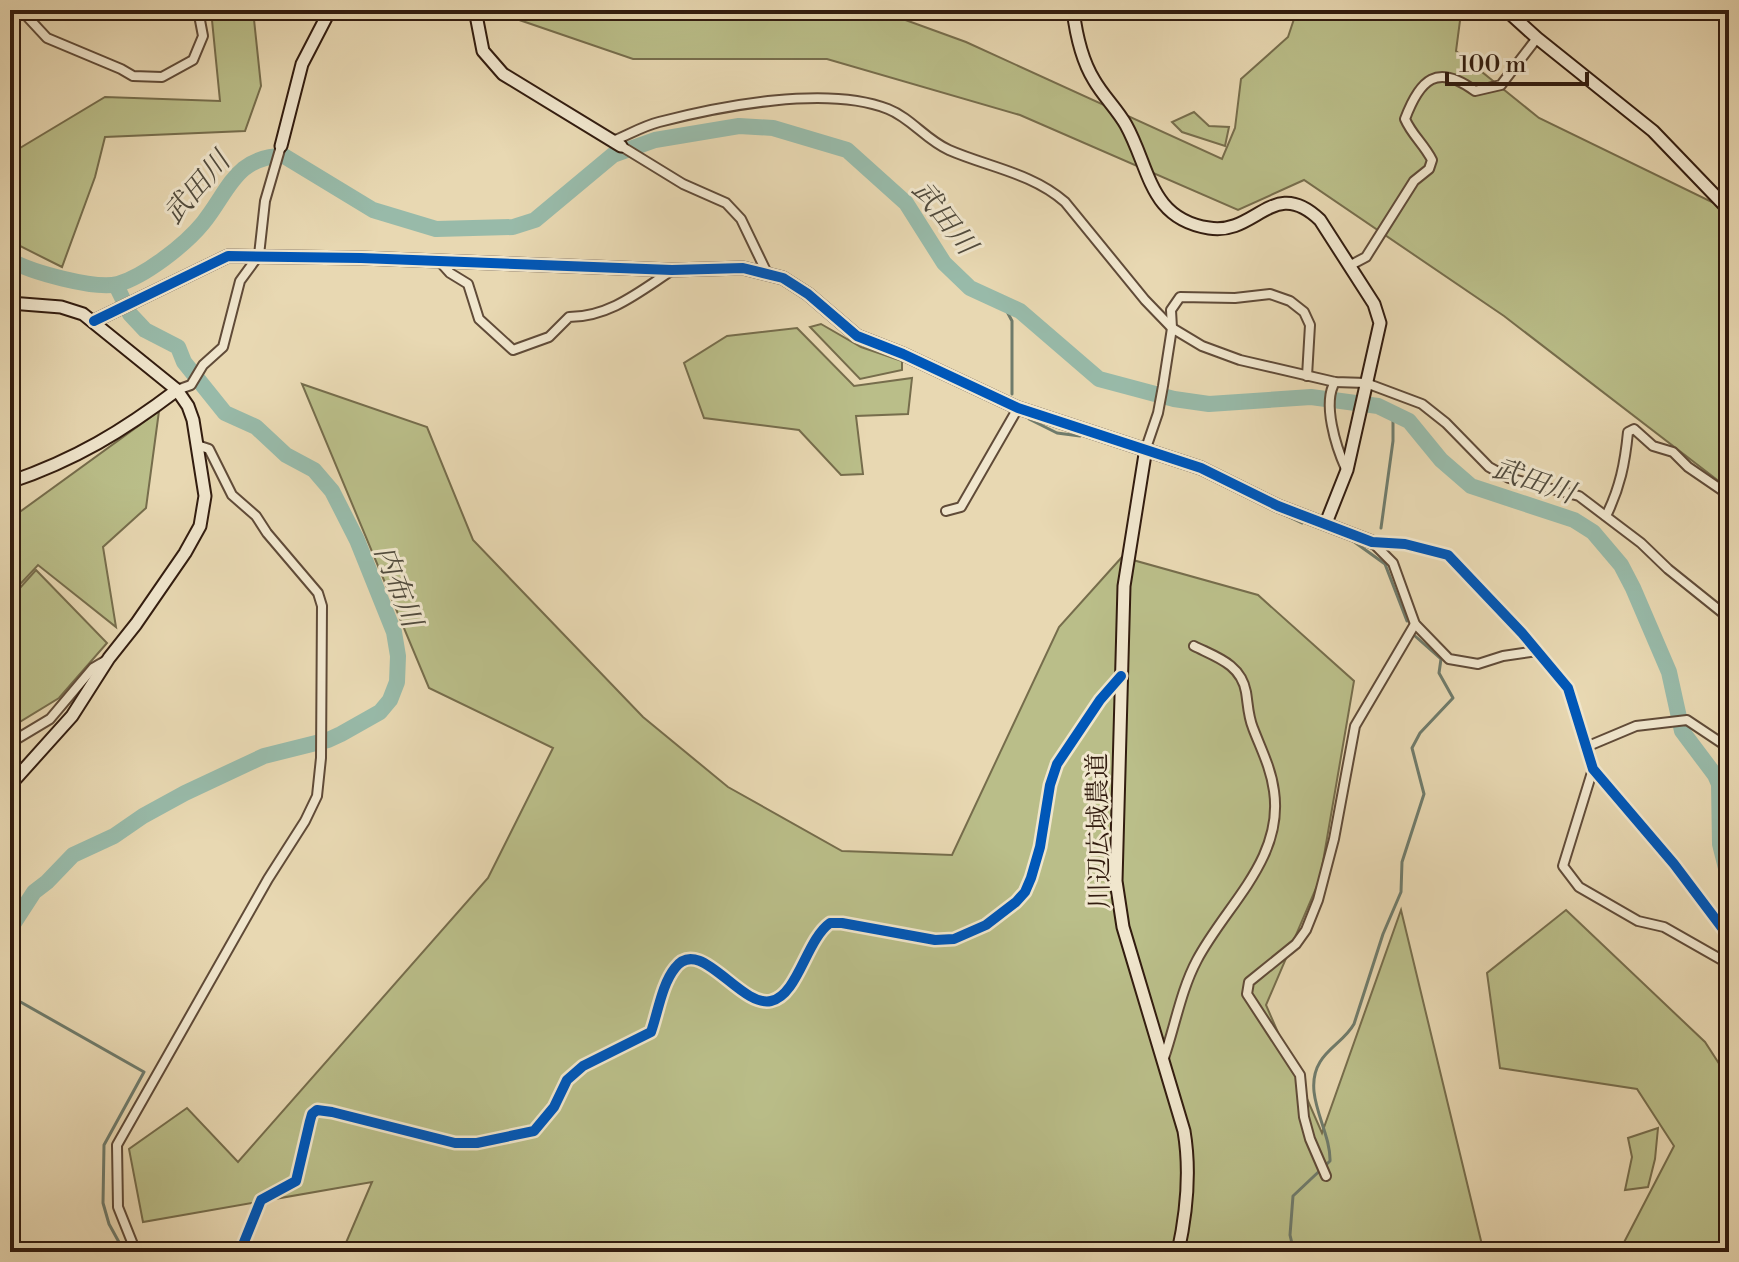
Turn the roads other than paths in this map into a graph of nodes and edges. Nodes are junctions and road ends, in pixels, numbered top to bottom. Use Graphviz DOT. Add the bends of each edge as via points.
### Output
graph roads {
  1 [pos="21,10"];
  2 [pos="198,10"];
  3 [pos="330,10"];
  4 [pos="475,10"];
  5 [pos="1073,10"];
  6 [pos="1506,10"];
  7 [pos="1537,38"];
  8 [pos="617,143"];
  9 [pos="281,146"];
  10 [pos="1729,210"];
  11 [pos="259,255"];
  12 [pos="441,263"];
  13 [pos="1349,266"];
  14 [pos="672,270"];
  15 [pos="767,273"];
  16 [pos="10,303"];
  17 [pos="99,319"];
  18 [pos="1172,328"];
  19 [pos="1307,376"];
  20 [pos="1333,386"];
  21 [pos="1365,387"];
  22 [pos="177,390"];
  23 [pos="1018,408"];
  24 [pos="197,445"];
  25 [pos="1146,448"];
  26 [pos="1347,470"];
  27 [pos="10,482"];
  28 [pos="1729,495"];
  29 [pos="946,511"];
  30 [pos="1606,516"];
  31 [pos="1326,523"];
  32 [pos="1372,542"];
  33 [pos="1729,618"];
  34 [pos="1415,624"];
  35 [pos="1194,646"];
  36 [pos="1537,651"];
  37 [pos="109,658"];
  38 [pos="1121,676"];
  39 [pos="10,743"];
  40 [pos="1586,747"];
  41 [pos="1729,748"];
  42 [pos="1593,769"];
  43 [pos="10,785"];
  44 [pos="1729,937"];
  45 [pos="1729,964"];
  46 [pos="1164,1058"];
  47 [pos="1326,1176"];
  48 [pos="136,1252"];
  49 [pos="240,1252"];
  50 [pos="1178,1252"];
  1 -- 2 [label="street" via="47,38 133,76 162,77 193,60 203,36"];
  3 -- 9 [label="street" via="302,64"];
  4 -- 8 [label="street" via="483,51 503,74"];
  5 -- 13 [label="street" via="1086,66 1123,121 1150,184 1168,209 1188,222 1217,230 1281,202 1295,203 1320,220"];
  6 -- 7 [label="street"];
  7 -- 10 [label="street" via="1653,131"];
  7 -- 13 [label="street" via="1501,85 1475,91 1457,78 1434,77 1422,85 1405,119 1432,160 1429,169 1414,181 1366,257"];
  8 -- 15 [label="street" via="683,184 726,203 741,219"];
  8 -- 18 [label="street" via="656,123 758,102 864,101 895,112 948,150 1052,191"];
  9 -- 11 [label="street" via="261,222"];
  11 -- 12 [label="street"];
  11 -- 17 [label="street" via="228,256"];
  11 -- 22 [label="street" via="240,281 223,347 191,385"];
  12 -- 14 [label="street"];
  12 -- 14 [label="street" via="468,284 479,319 513,350 549,337 569,317 613,308"];
  13 -- 21 [label="street" via="1380,323"];
  14 -- 15 [label="street" via="743,268"];
  15 -- 23 [label="street" via="808,294 857,336"];
  16 -- 17 [label="street" via="61,307"];
  17 -- 22 [label="street"];
  18 -- 19 [label="street" via="1225,356"];
  18 -- 19 [label="street" via="1171,310 1184,296 1283,297 1308,318"];
  18 -- 25 [label="street" via="1158,413"];
  19 -- 20 [label="street"];
  20 -- 21 [label="street"];
  20 -- 26 [label="street" via="1334,442"];
  21 -- 26 [label="street"];
  21 -- 30 [label="street" via="1414,400 1434,412 1489,467 1509,478 1579,496"];
  22 -- 24 [label="street" via="188,406"];
  22 -- 27 [label="street" via="83,453"];
  23 -- 25 [label="street"];
  23 -- 29 [label="street" via="961,507"];
  24 -- 37 [label="street" via="205,496 200,526"];
  24 -- 48 [label="street" via="209,449 232,495 256,516 318,593 321,758 317,796 305,821 117,1145 118,1207"];
  25 -- 31 [label="street"];
  25 -- 38 [label="street, 川辺広域農道" via="1124,586"];
  26 -- 31 [label="street"];
  28 -- 30 [label="street" via="1634,429 1628,432 1625,467"];
  30 -- 33 [label="street"];
  31 -- 32 [label="street"];
  32 -- 34 [label="street" via="1393,563"];
  32 -- 36 [label="street" via="1448,555"];
  34 -- 36 [label="street" via="1449,659 1478,664"];
  34 -- 47 [label="street" via="1355,726 1334,839 1306,930 1249,982 1247,994 1300,1075 1304,1117"];
  35 -- 46 [label="street" via="1239,673 1270,773 1275,813 1263,857 1188,980"];
  36 -- 40 [label="street" via="1568,688"];
  37 -- 39 [label="street" via="93,668 50,719"];
  37 -- 43 [label="street" via="72,716"];
  38 -- 46 [label="street, 川辺広域農道" via="1118,906"];
  38 -- 49 [label="street" via="1057,764 1025,892 986,925 946,940 830,923 788,989 767,1001 745,993 699,959 688,959 675,967 651,1032 573,1073 554,1107 531,1132 455,1143 317,1110 296,1181 261,1200"];
  40 -- 41 [label="street" via="1636,726 1687,720"];
  40 -- 42 [label="street"];
  42 -- 44 [label="street"];
  42 -- 45 [label="street" via="1563,866 1579,887"];
  46 -- 50 [label="street, 川辺広域農道" via="1189,1158"];
}
